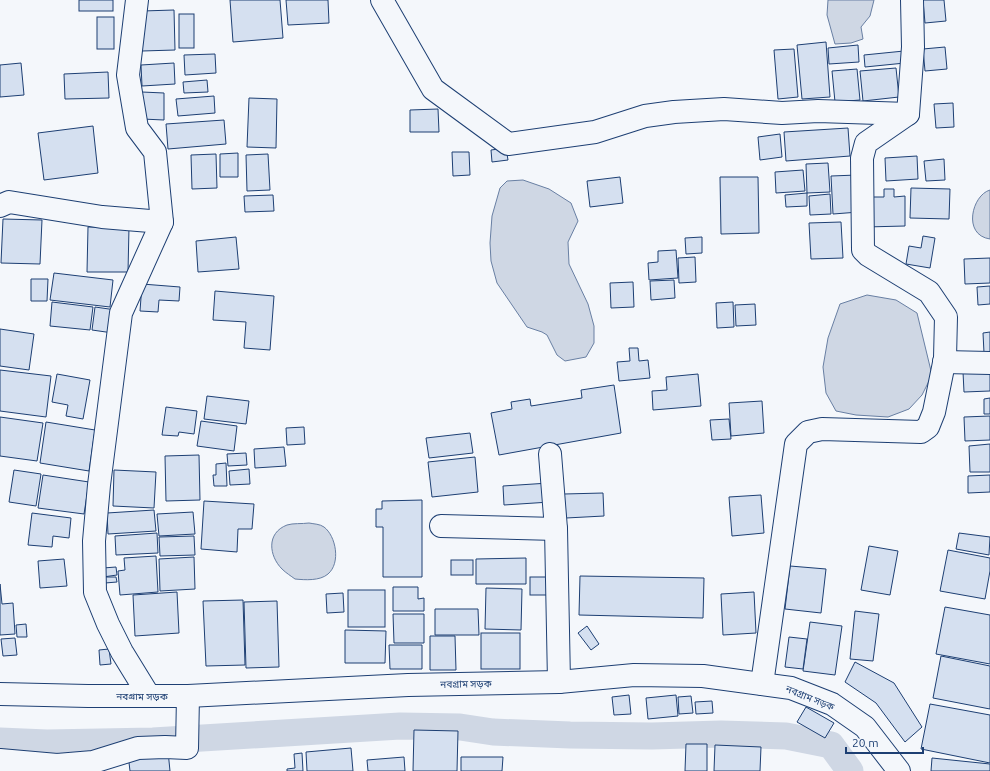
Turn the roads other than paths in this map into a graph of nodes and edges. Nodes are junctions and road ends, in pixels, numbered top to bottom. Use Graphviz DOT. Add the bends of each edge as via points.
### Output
graph roads {
  1 [pos="137,0"];
  2 [pos="382,0"];
  3 [pos="912,0"];
  4 [pos="908,114"];
  5 [pos="0,206"];
  6 [pos="162,222"];
  7 [pos="944,362"];
  8 [pos="990,363"];
  9 [pos="550,454"];
  10 [pos="441,526"];
  11 [pos="556,529"];
  12 [pos="558,682"];
  13 [pos="762,684"];
  14 [pos="0,694"];
  15 [pos="149,696"];
  16 [pos="188,696"];
  17 [pos="0,760"];
  18 [pos="899,771"];
  1 -- 6 [label="street" via="128,75 137,128 155,152"];
  2 -- 4 [label="street" via="433,89 508,144 595,132 645,116 674,112 724,109 782,113 818,111"];
  3 -- 4 [label="street" via="913,46"];
  4 -- 7 [label="street" via="866,143 862,158 863,250 929,292 946,317"];
  5 -- 6 [label="street" via="9,202 102,217"];
  6 -- 15 [label="street" via="121,313 94,541 95,592 122,652"];
  7 -- 8 [label="street"];
  7 -- 13 [label="street" via="934,412 928,427 921,432 822,429 808,432 796,444"];
  9 -- 11 [label="street"];
  10 -- 11 [label="street"];
  11 -- 12 [label="street"];
  12 -- 13 [label="street, নবগ্রাম সড়ক" via="634,675 703,676"];
  12 -- 16 [label="street, নবগ্রাম সড়ক" via="408,685"];
  13 -- 18 [label="street, নবগ্রাম সড়ক" via="791,688 832,704 865,728"];
  14 -- 15 [label="street, নবগ্রাম সড়ক"];
  15 -- 16 [label="street, নবগ্রাম সড়ক"];
  16 -- 17 [label="street" via="187,748 138,748 93,762 57,765"];
}
